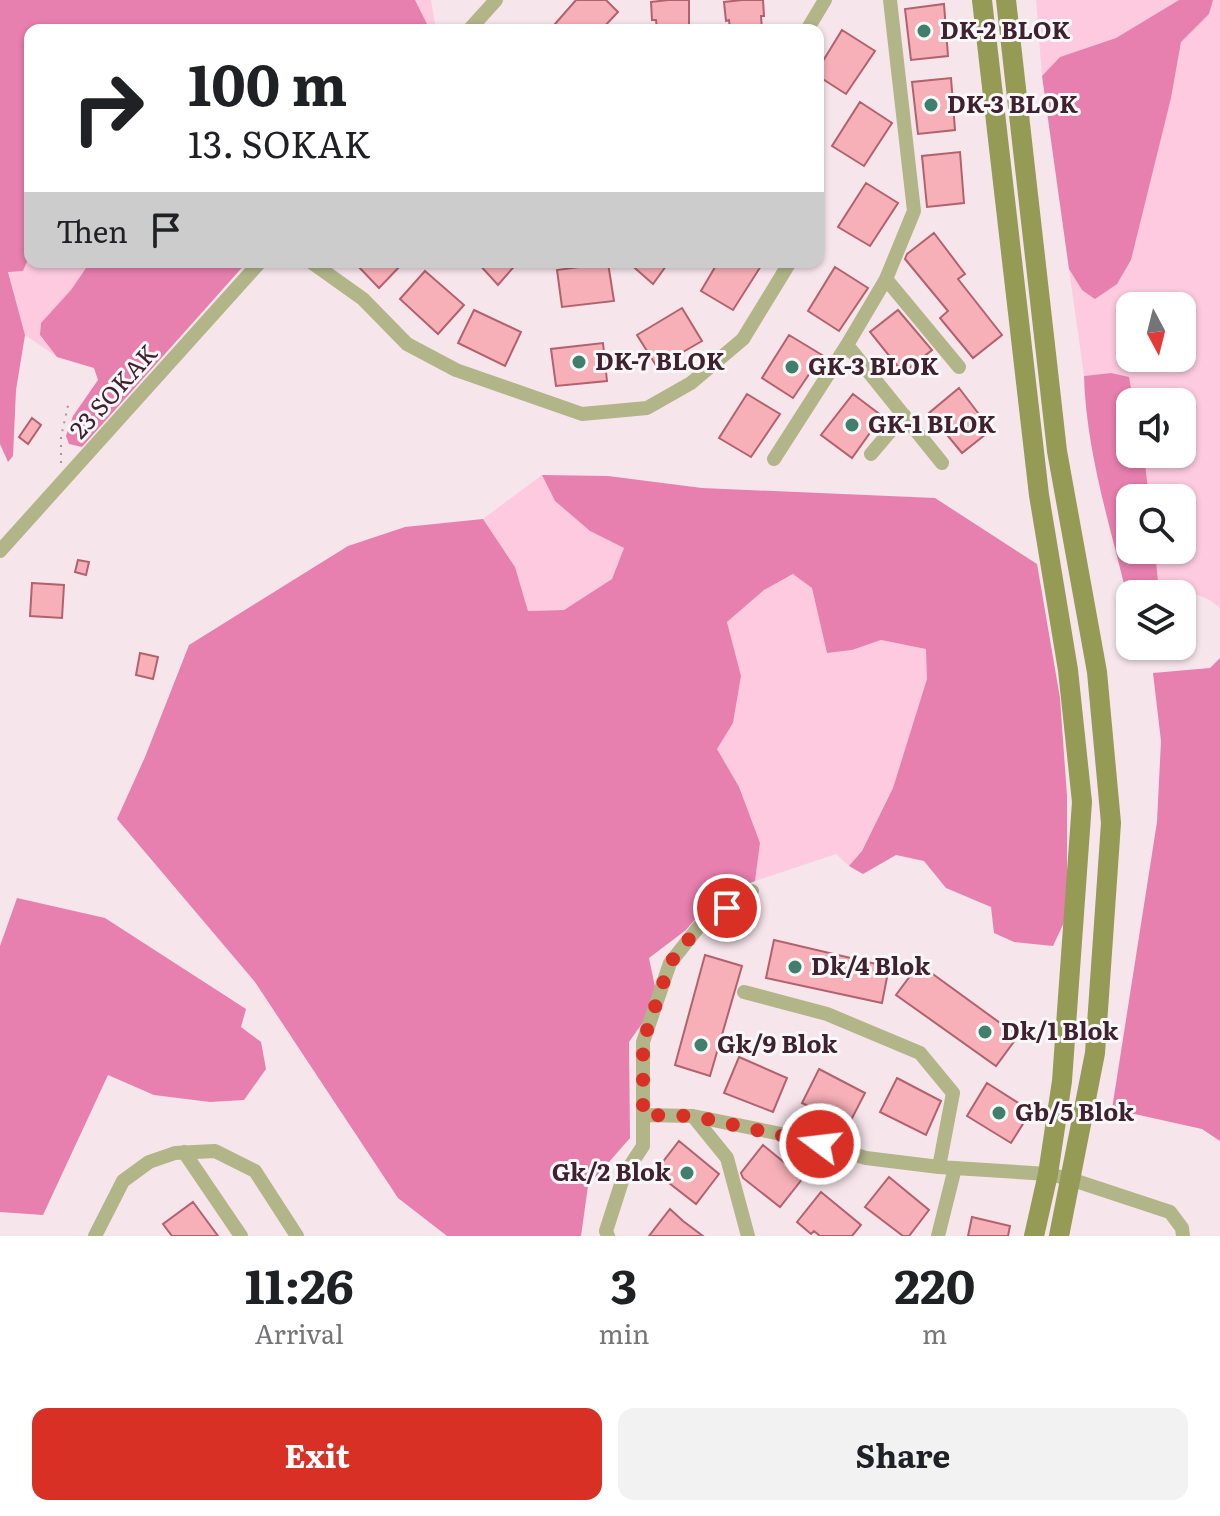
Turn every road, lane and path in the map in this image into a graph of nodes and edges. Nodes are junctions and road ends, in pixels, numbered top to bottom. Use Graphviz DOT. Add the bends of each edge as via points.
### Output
graph roads {
  1 [pos="496,0"];
  2 [pos="825,0"];
  3 [pos="890,0"];
  4 [pos="982,0"];
  5 [pos="1006,0"];
  6 [pos="474,24"];
  7 [pos="811,24"];
  8 [pos="255,268"];
  9 [pos="319,268"];
  10 [pos="786,268"];
  11 [pos="886,279"];
  12 [pos="847,345"];
  13 [pos="959,367"];
  14 [pos="69,401"];
  15 [pos="904,415"];
  16 [pos="871,454"];
  17 [pos="774,459"];
  18 [pos="942,463"];
  19 [pos="61,465"];
  20 [pos="0,551"];
  21 [pos="752,891"];
  22 [pos="744,992"];
  23 [pos="643,1115"];
  24 [pos="693,1116"];
  25 [pos="184,1152"];
  26 [pos="939,1167"];
  27 [pos="955,1168"];
  28 [pos="1048,1174"];
  29 [pos="1070,1179"];
  30 [pos="95,1236"];
  31 [pos="241,1236"];
  32 [pos="297,1236"];
  33 [pos="608,1236"];
  34 [pos="748,1236"];
  35 [pos="938,1236"];
  36 [pos="1034,1236"];
  37 [pos="1059,1236"];
  38 [pos="1183,1236"];
  1 -- 6 [label="street"];
  2 -- 7 [label="street"];
  3 -- 11 [label="street" via="914,211"];
  4 -- 28 [label="street" via="1039,495 1068,670 1082,802 1062,1081"];
  5 -- 29 [label="street" via="1057,451 1097,672 1111,823 1095,1053"];
  8 -- 20 [label="street, 23 SOKAK"];
  9 -- 10 [label="street" via="363,299 407,344 456,370 582,414 647,408 691,383 743,339"];
  11 -- 12 [label="street"];
  11 -- 13 [label="street"];
  12 -- 15 [label="street"];
  12 -- 17 [label="street"];
  14 -- 19 [label="path"];
  15 -- 16 [label="street"];
  15 -- 18 [label="street"];
  21 -- 23 [label="street" via="701,924 670,963 643,1042"];
  22 -- 26 [label="street" via="827,1014 920,1053 953,1093"];
  23 -- 24 [label="street"];
  23 -- 33 [label="street" via="643,1146 624,1175"];
  24 -- 26 [label="street" via="866,1158"];
  24 -- 34 [label="street" via="727,1158"];
  25 -- 30 [label="street" via="149,1162 123,1181"];
  25 -- 31 [label="street"];
  25 -- 32 [label="street" via="215,1151 255,1171"];
  26 -- 27 [label="street"];
  27 -- 28 [label="street"];
  27 -- 35 [label="street"];
  28 -- 29 [label="street"];
  28 -- 36 [label="street"];
  29 -- 37 [label="street"];
  29 -- 38 [label="street" via="1170,1212"];
}
